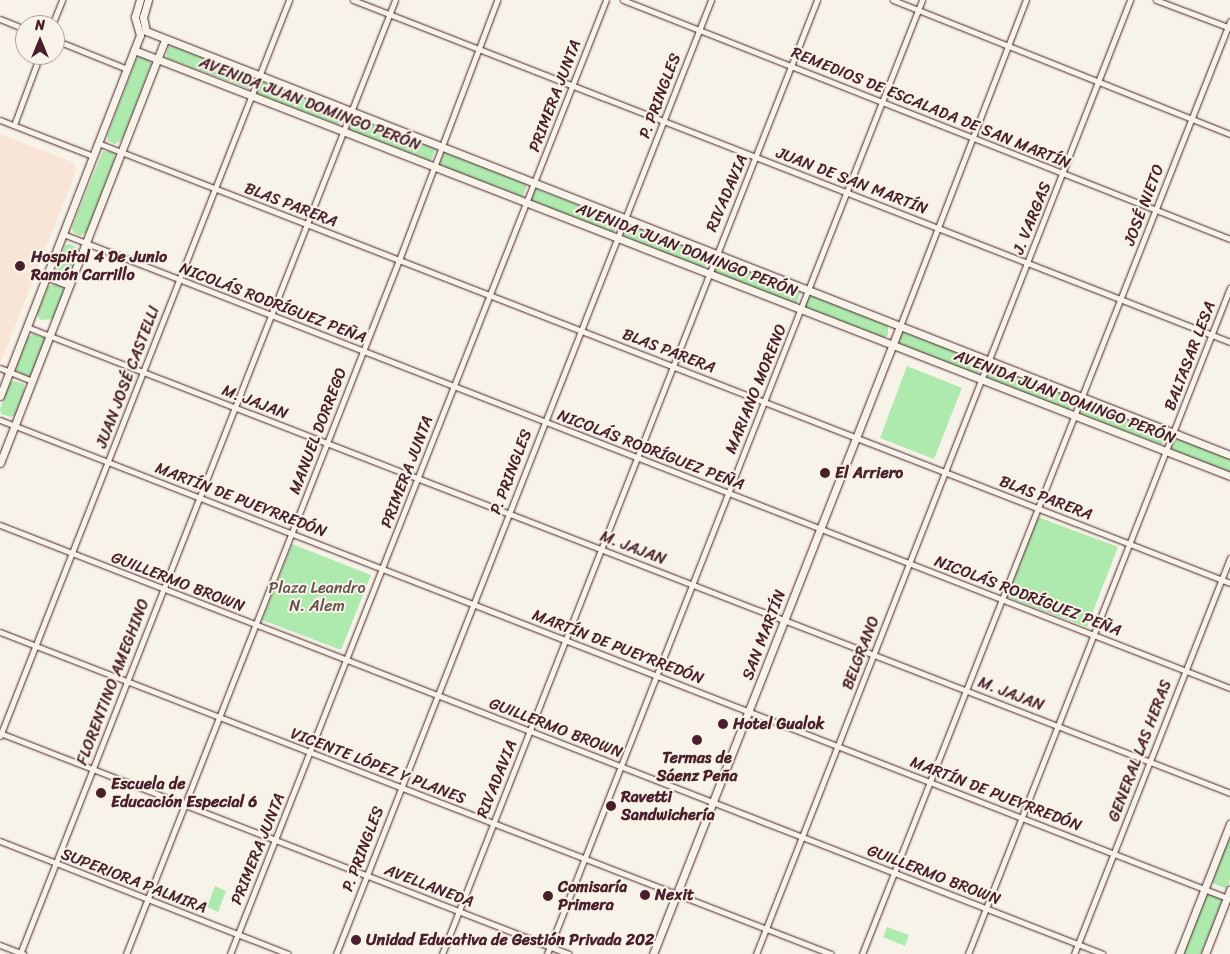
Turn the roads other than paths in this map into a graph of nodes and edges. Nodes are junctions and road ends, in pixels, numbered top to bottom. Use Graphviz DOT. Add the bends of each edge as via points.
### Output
graph roads {
  1 [pos="62,0"];
  2 [pos="144,0"];
  3 [pos="289,0"];
  4 [pos="353,0"];
  5 [pos="395,0"];
  6 [pos="497,0"];
  7 [pos="606,0"];
  8 [pos="623,0"];
  9 [pos="711,0"];
  10 [pos="817,0"];
  11 [pos="893,0"];
  12 [pos="922,0"];
  13 [pos="1026,0"];
  14 [pos="1130,0"];
  15 [pos="1156,0"];
  16 [pos="919,10"];
  17 [pos="390,14"];
  18 [pos="56,15"];
  19 [pos="0,19"];
  20 [pos="1230,21"];
  21 [pos="15,25"];
  22 [pos="1229,27"];
  23 [pos="699,30"];
  24 [pos="166,39"];
  25 [pos="65,44"];
  26 [pos="1007,46"];
  27 [pos="478,49"];
  28 [pos="134,50"];
  29 [pos="158,59"];
  30 [pos="36,65"];
  31 [pos="791,66"];
  32 [pos="127,69"];
  33 [pos="259,77"];
  34 [pos="1098,82"];
  35 [pos="573,86"];
  36 [pos="252,96"];
  37 [pos="883,100"];
  38 [pos="351,113"];
  39 [pos="1192,118"];
  40 [pos="0,120"];
  41 [pos="663,121"];
  42 [pos="14,125"];
  43 [pos="344,131"];
  44 [pos="1230,134"];
  45 [pos="972,136"];
  46 [pos="98,143"];
  47 [pos="441,148"];
  48 [pos="121,152"];
  49 [pos="93,156"];
  50 [pos="755,157"];
  51 [pos="434,167"];
  52 [pos="1064,174"];
  53 [pos="534,184"];
  54 [pos="215,189"];
  55 [pos="847,192"];
  56 [pos="527,202"];
  57 [pos="1156,210"];
  58 [pos="625,219"];
  59 [pos="307,225"];
  60 [pos="937,227"];
  61 [pos="63,234"];
  62 [pos="618,238"];
  63 [pos="1230,239"];
  64 [pos="86,243"];
  65 [pos="715,254"];
  66 [pos="399,260"];
  67 [pos="1027,262"];
  68 [pos="707,273"];
  69 [pos="46,276"];
  70 [pos="180,280"];
  71 [pos="70,285"];
  72 [pos="1230,288"];
  73 [pos="808,291"];
  74 [pos="490,296"];
  75 [pos="1121,299"];
  76 [pos="801,309"];
  77 [pos="271,315"];
  78 [pos="900,326"];
  79 [pos="27,327"];
  80 [pos="581,331"];
  81 [pos="1212,334"];
  82 [pos="50,335"];
  83 [pos="1230,342"];
  84 [pos="893,345"];
  85 [pos="362,351"];
  86 [pos="988,361"];
  87 [pos="673,366"];
  88 [pos="0,368"];
  89 [pos="9,372"];
  90 [pos="143,372"];
  91 [pos="980,380"];
  92 [pos="32,381"];
  93 [pos="453,387"];
  94 [pos="0,396"];
  95 [pos="1082,397"];
  96 [pos="764,402"];
  97 [pos="235,407"];
  98 [pos="1075,416"];
  99 [pos="0,420"];
  100 [pos="544,423"];
  101 [pos="15,426"];
  102 [pos="1173,433"];
  103 [pos="856,438"];
  104 [pos="328,443"];
  105 [pos="1166,451"];
  106 [pos="1230,455"];
  107 [pos="637,457"];
  108 [pos="108,462"];
  109 [pos="0,463"];
  110 [pos="943,472"];
  111 [pos="1230,476"];
  112 [pos="418,478"];
  113 [pos="728,494"];
  114 [pos="200,498"];
  115 [pos="1038,508"];
  116 [pos="509,514"];
  117 [pos="0,526"];
  118 [pos="820,529"];
  119 [pos="292,534"];
  120 [pos="1130,544"];
  121 [pos="601,549"];
  122 [pos="72,554"];
  123 [pos="1230,558"];
  124 [pos="910,563"];
  125 [pos="383,569"];
  126 [pos="1221,580"];
  127 [pos="1230,583"];
  128 [pos="692,585"];
  129 [pos="162,589"];
  130 [pos="1003,599"];
  131 [pos="473,604"];
  132 [pos="784,620"];
  133 [pos="254,624"];
  134 [pos="0,632"];
  135 [pos="1094,635"];
  136 [pos="565,640"];
  137 [pos="35,646"];
  138 [pos="873,655"];
  139 [pos="347,660"];
  140 [pos="1186,670"];
  141 [pos="657,676"];
  142 [pos="126,681"];
  143 [pos="1230,688"];
  144 [pos="967,691"];
  145 [pos="438,696"];
  146 [pos="748,711"];
  147 [pos="218,717"];
  148 [pos="1058,726"];
  149 [pos="529,731"];
  150 [pos="0,734"];
  151 [pos="838,746"];
  152 [pos="309,753"];
  153 [pos="1150,762"];
  154 [pos="621,767"];
  155 [pos="93,769"];
  156 [pos="931,782"];
  157 [pos="401,787"];
  158 [pos="1230,793"];
  159 [pos="713,802"];
  160 [pos="185,805"];
  161 [pos="1022,818"];
  162 [pos="492,824"];
  163 [pos="1230,824"];
  164 [pos="802,837"];
  165 [pos="276,840"];
  166 [pos="0,842"];
  167 [pos="1114,854"];
  168 [pos="584,859"];
  169 [pos="56,864"];
  170 [pos="895,873"];
  171 [pos="367,875"];
  172 [pos="1206,889"];
  173 [pos="676,894"];
  174 [pos="1229,896"];
  175 [pos="148,900"];
  176 [pos="986,909"];
  177 [pos="459,911"];
  178 [pos="766,929"];
  179 [pos="238,934"];
  180 [pos="1078,944"];
  181 [pos="0,945"];
  182 [pos="550,947"];
  183 [pos="21,954"];
  184 [pos="126,954"];
  185 [pos="230,954"];
  186 [pos="288,954"];
  187 [pos="336,954"];
  188 [pos="442,954"];
  189 [pos="547,954"];
  190 [pos="569,954"];
  191 [pos="653,954"];
  192 [pos="756,954"];
  193 [pos="831,954"];
  194 [pos="862,954"];
  195 [pos="968,954"];
  196 [pos="1074,954"];
  197 [pos="1103,954"];
  198 [pos="1179,954"];
  199 [pos="1205,954"];
  1 -- 18 [label="street"];
  2 -- 24 [label="main road, AVENIDA JUAN DOMINGO PERÓN" via="146,31"];
  2 -- 28 [label="main road" via="135,17 140,35"];
  3 -- 33 [label="street, JUAN JOSÉ CASTELLI"];
  4 -- 17 [label="street, JUAN DE SAN MARTÍN"];
  5 -- 17 [label="street, FLORENTINO AMEGHINO"];
  6 -- 27 [label="street, MANUEL DORREGO"];
  7 -- 35 [label="street, PRIMERA JUNTA"];
  8 -- 23 [label="street, REMEDIOS DE ESCALADA DE SAN MARTÍN"];
  9 -- 23 [label="street, P. PRINGLES"];
  10 -- 31 [label="street, RIVADAVIA"];
  11 -- 16 [label="street"];
  12 -- 16 [label="street, MARIANO MORENO"];
  13 -- 26 [label="street"];
  14 -- 34 [label="street, J. VARGAS"];
  15 -- 22 [label="street"];
  16 -- 26 [label="street"];
  16 -- 37 [label="street, MARIANO MORENO"];
  17 -- 27 [label="street, JUAN DE SAN MARTÍN"];
  17 -- 38 [label="street, FLORENTINO AMEGHINO"];
  19 -- 21 [label="street"];
  20 -- 22 [label="street, JOSÉ NIETO"];
  22 -- 39 [label="street, JOSÉ NIETO"];
  23 -- 31 [label="street, REMEDIOS DE ESCALADA DE SAN MARTÍN"];
  23 -- 41 [label="street, P. PRINGLES"];
  24 -- 29 [label="main road"];
  24 -- 33 [label="main road, AVENIDA JUAN DOMINGO PERÓN"];
  25 -- 32 [label="street"];
  26 -- 34 [label="street"];
  26 -- 45 [label="street"];
  27 -- 35 [label="street, JUAN DE SAN MARTÍN"];
  27 -- 47 [label="street, MANUEL DORREGO"];
  28 -- 29 [label="main road, AVENIDA JUAN DOMINGO PERÓN"];
  28 -- 32 [label="main road"];
  29 -- 36 [label="main road, AVENIDA JUAN DOMINGO PERÓN"];
  29 -- 48 [label="main road"];
  30 -- 42 [label="street"];
  31 -- 37 [label="street, REMEDIOS DE ESCALADA DE SAN MARTÍN"];
  31 -- 50 [label="street, RIVADAVIA"];
  32 -- 46 [label="main road"];
  33 -- 36 [label="street, JUAN JOSÉ CASTELLI"];
  33 -- 38 [label="main road, AVENIDA JUAN DOMINGO PERÓN"];
  34 -- 39 [label="street"];
  34 -- 52 [label="street, J. VARGAS"];
  35 -- 41 [label="street, JUAN DE SAN MARTÍN"];
  35 -- 53 [label="street, PRIMERA JUNTA"];
  36 -- 43 [label="main road, AVENIDA JUAN DOMINGO PERÓN"];
  36 -- 54 [label="street, JUAN JOSÉ CASTELLI"];
  37 -- 45 [label="street, REMEDIOS DE ESCALADA DE SAN MARTÍN"];
  37 -- 55 [label="street, MARIANO MORENO"];
  38 -- 43 [label="street, FLORENTINO AMEGHINO"];
  38 -- 47 [label="main road, AVENIDA JUAN DOMINGO PERÓN"];
  39 -- 44 [label="street"];
  39 -- 57 [label="street, JOSÉ NIETO"];
  40 -- 42 [label="street"];
  41 -- 50 [label="street, JUAN DE SAN MARTÍN"];
  41 -- 58 [label="street, P. PRINGLES"];
  42 -- 49 [label="street"];
  43 -- 51 [label="main road, AVENIDA JUAN DOMINGO PERÓN"];
  43 -- 59 [label="street, FLORENTINO AMEGHINO"];
  45 -- 52 [label="street, REMEDIOS DE ESCALADA DE SAN MARTÍN"];
  45 -- 60 [label="street"];
  46 -- 48 [label="street, BLAS PARERA"];
  46 -- 49 [label="main road"];
  47 -- 51 [label="street, MANUEL DORREGO"];
  47 -- 53 [label="main road, AVENIDA JUAN DOMINGO PERÓN"];
  48 -- 54 [label="street, BLAS PARERA"];
  48 -- 64 [label="main road"];
  49 -- 61 [label="main road"];
  50 -- 55 [label="street, JUAN DE SAN MARTÍN"];
  50 -- 65 [label="street, RIVADAVIA"];
  51 -- 56 [label="main road, AVENIDA JUAN DOMINGO PERÓN"];
  51 -- 66 [label="street, MANUEL DORREGO"];
  52 -- 57 [label="street, REMEDIOS DE ESCALADA DE SAN MARTÍN"];
  52 -- 67 [label="street, J. VARGAS"];
  53 -- 56 [label="street, PRIMERA JUNTA"];
  53 -- 58 [label="main road, AVENIDA JUAN DOMINGO PERÓN"];
  54 -- 59 [label="street, BLAS PARERA"];
  54 -- 70 [label="street, JUAN JOSÉ CASTELLI"];
  55 -- 60 [label="street, JUAN DE SAN MARTÍN"];
  55 -- 73 [label="street, MARIANO MORENO"];
  56 -- 62 [label="main road, AVENIDA JUAN DOMINGO PERÓN"];
  56 -- 74 [label="street, PRIMERA JUNTA"];
  57 -- 63 [label="street, REMEDIOS DE ESCALADA DE SAN MARTÍN"];
  57 -- 75 [label="street, JOSÉ NIETO"];
  58 -- 62 [label="street, P. PRINGLES"];
  58 -- 65 [label="main road, AVENIDA JUAN DOMINGO PERÓN"];
  59 -- 66 [label="street, BLAS PARERA"];
  59 -- 77 [label="street, FLORENTINO AMEGHINO"];
  60 -- 67 [label="street, JUAN DE SAN MARTÍN"];
  60 -- 78 [label="street"];
  61 -- 64 [label="street, NICOLÁS RODRÍGUEZ PEÑA"];
  61 -- 69 [label="main road"];
  62 -- 68 [label="main road, AVENIDA JUAN DOMINGO PERÓN"];
  62 -- 80 [label="street, P. PRINGLES"];
  64 -- 70 [label="street, NICOLÁS RODRÍGUEZ PEÑA"];
  64 -- 71 [label="main road"];
  65 -- 68 [label="street, RIVADAVIA"];
  65 -- 73 [label="main road, AVENIDA JUAN DOMINGO PERÓN"];
  66 -- 74 [label="street, BLAS PARERA"];
  66 -- 85 [label="street, MANUEL DORREGO"];
  67 -- 75 [label="street, JUAN DE SAN MARTÍN"];
  67 -- 86 [label="street, J. VARGAS"];
  68 -- 76 [label="main road, AVENIDA JUAN DOMINGO PERÓN"];
  68 -- 87 [label="street, RIVADAVIA"];
  69 -- 71 [label="main road"];
  69 -- 79 [label="main road"];
  70 -- 77 [label="street, NICOLÁS RODRÍGUEZ PEÑA"];
  70 -- 90 [label="street, JUAN JOSÉ CASTELLI"];
  71 -- 82 [label="main road"];
  72 -- 81 [label="street, BALTASAR LESA"];
  73 -- 76 [label="street, MARIANO MORENO"];
  73 -- 78 [label="main road, AVENIDA JUAN DOMINGO PERÓN"];
  74 -- 80 [label="street, BLAS PARERA"];
  74 -- 93 [label="street, PRIMERA JUNTA"];
  75 -- 81 [label="street, JUAN DE SAN MARTÍN"];
  75 -- 95 [label="street, JOSÉ NIETO"];
  76 -- 84 [label="main road, AVENIDA JUAN DOMINGO PERÓN"];
  76 -- 96 [label="street, MARIANO MORENO"];
  77 -- 85 [label="street, NICOLÁS RODRÍGUEZ PEÑA"];
  77 -- 97 [label="street, FLORENTINO AMEGHINO"];
  78 -- 84 [label="main road, SAN MARTÍN"];
  78 -- 86 [label="main road, AVENIDA JUAN DOMINGO PERÓN"];
  79 -- 82 [label="street, M. JAJAN"];
  79 -- 89 [label="main road"];
  80 -- 87 [label="street, BLAS PARERA"];
  80 -- 100 [label="street, P. PRINGLES"];
  81 -- 83 [label="street, JUAN DE SAN MARTÍN"];
  81 -- 102 [label="street, BALTASAR LESA"];
  82 -- 90 [label="street, M. JAJAN"];
  82 -- 92 [label="main road"];
  84 -- 91 [label="main road, AVENIDA JUAN DOMINGO PERÓN"];
  84 -- 103 [label="main road, SAN MARTÍN"];
  85 -- 93 [label="street, NICOLÁS RODRÍGUEZ PEÑA"];
  85 -- 104 [label="street, MANUEL DORREGO"];
  86 -- 91 [label="street, BELGRANO"];
  86 -- 95 [label="main road, AVENIDA JUAN DOMINGO PERÓN"];
  87 -- 96 [label="street, BLAS PARERA"];
  87 -- 107 [label="street, RIVADAVIA"];
  88 -- 89 [label="street"];
  89 -- 92 [label="street"];
  89 -- 94 [label="main road"];
  90 -- 97 [label="street, M. JAJAN"];
  90 -- 108 [label="street, JUAN JOSÉ CASTELLI"];
  91 -- 98 [label="main road, AVENIDA JUAN DOMINGO PERÓN"];
  91 -- 110 [label="street, BELGRANO"];
  92 -- 101 [label="main road"];
  93 -- 100 [label="street, NICOLÁS RODRÍGUEZ PEÑA"];
  93 -- 112 [label="street, PRIMERA JUNTA"];
  95 -- 98 [label="street, JOSÉ NIETO"];
  95 -- 102 [label="main road, AVENIDA JUAN DOMINGO PERÓN"];
  96 -- 103 [label="street, BLAS PARERA"];
  96 -- 113 [label="street, MARIANO MORENO"];
  97 -- 104 [label="street, M. JAJAN"];
  97 -- 114 [label="street, FLORENTINO AMEGHINO"];
  98 -- 105 [label="main road, AVENIDA JUAN DOMINGO PERÓN"];
  98 -- 115 [label="street, JOSÉ NIETO"];
  99 -- 101 [label="street, MARTÍN DE PUEYRREDÓN"];
  100 -- 107 [label="street, NICOLÁS RODRÍGUEZ PEÑA"];
  100 -- 116 [label="street, P. PRINGLES"];
  101 -- 108 [label="street, MARTÍN DE PUEYRREDÓN"];
  101 -- 109 [label="main road"];
  102 -- 105 [label="street, BALTASAR LESA"];
  102 -- 106 [label="main road, AVENIDA JUAN DOMINGO PERÓN"];
  103 -- 110 [label="street, BLAS PARERA"];
  103 -- 118 [label="main road, SAN MARTÍN"];
  104 -- 112 [label="street, M. JAJAN"];
  104 -- 119 [label="street, MANUEL DORREGO"];
  105 -- 111 [label="main road, AVENIDA JUAN DOMINGO PERÓN"];
  105 -- 120 [label="street, BALTASAR LESA"];
  107 -- 113 [label="street, NICOLÁS RODRÍGUEZ PEÑA"];
  107 -- 121 [label="street, RIVADAVIA"];
  108 -- 114 [label="street, MARTÍN DE PUEYRREDÓN"];
  108 -- 122 [label="street, JUAN JOSÉ CASTELLI"];
  110 -- 115 [label="street, BLAS PARERA"];
  110 -- 124 [label="street, BELGRANO"];
  112 -- 116 [label="street, M. JAJAN"];
  112 -- 125 [label="street, PRIMERA JUNTA"];
  113 -- 118 [label="street, NICOLÁS RODRÍGUEZ PEÑA"];
  113 -- 128 [label="street, MARIANO MORENO"];
  114 -- 119 [label="street, MARTÍN DE PUEYRREDÓN"];
  114 -- 129 [label="street, FLORENTINO AMEGHINO"];
  115 -- 120 [label="street, BLAS PARERA"];
  115 -- 130 [label="street, JOSÉ NIETO"];
  116 -- 121 [label="street, M. JAJAN"];
  116 -- 131 [label="street, P. PRINGLES"];
  117 -- 122 [label="street, GUILLERMO BROWN"];
  118 -- 124 [label="street, NICOLÁS RODRÍGUEZ PEÑA"];
  118 -- 132 [label="main road, SAN MARTÍN"];
  119 -- 125 [label="street, MARTÍN DE PUEYRREDÓN"];
  119 -- 133 [label="street, MANUEL DORREGO"];
  120 -- 126 [label="street, BLAS PARERA"];
  120 -- 135 [label="street, BALTASAR LESA"];
  121 -- 128 [label="street, M. JAJAN"];
  121 -- 136 [label="street, RIVADAVIA"];
  122 -- 129 [label="street, GUILLERMO BROWN"];
  122 -- 137 [label="street, JUAN JOSÉ CASTELLI"];
  123 -- 126 [label="street, GENERAL LAS HERAS"];
  124 -- 130 [label="street, NICOLÁS RODRÍGUEZ PEÑA"];
  124 -- 138 [label="street, BELGRANO"];
  125 -- 131 [label="street, MARTÍN DE PUEYRREDÓN"];
  125 -- 139 [label="street, PRIMERA JUNTA"];
  126 -- 127 [label="street, BLAS PARERA"];
  126 -- 140 [label="street, GENERAL LAS HERAS"];
  128 -- 132 [label="street, M. JAJAN"];
  128 -- 141 [label="street, MARIANO MORENO"];
  129 -- 133 [label="street, GUILLERMO BROWN"];
  129 -- 142 [label="street, FLORENTINO AMEGHINO"];
  130 -- 135 [label="street, NICOLÁS RODRÍGUEZ PEÑA"];
  130 -- 144 [label="street, JOSÉ NIETO"];
  131 -- 136 [label="street, MARTÍN DE PUEYRREDÓN"];
  131 -- 145 [label="street, P. PRINGLES"];
  132 -- 138 [label="street, M. JAJAN"];
  132 -- 146 [label="main road, SAN MARTÍN"];
  133 -- 139 [label="street, GUILLERMO BROWN"];
  133 -- 147 [label="street, MANUEL DORREGO"];
  134 -- 137 [label="street, VICENTE LÓPEZ Y PLANES"];
  135 -- 140 [label="street, NICOLÁS RODRÍGUEZ PEÑA"];
  135 -- 148 [label="street, BALTASAR LESA"];
  136 -- 141 [label="street, MARTÍN DE PUEYRREDÓN"];
  136 -- 149 [label="street, RIVADAVIA"];
  137 -- 142 [label="street, VICENTE LÓPEZ Y PLANES"];
  137 -- 150 [label="street, JUAN JOSÉ CASTELLI"];
  138 -- 144 [label="street, M. JAJAN"];
  138 -- 151 [label="street, BELGRANO"];
  139 -- 145 [label="street, GUILLERMO BROWN"];
  139 -- 152 [label="street, PRIMERA JUNTA"];
  140 -- 143 [label="street, NICOLÁS RODRÍGUEZ PEÑA"];
  140 -- 153 [label="street, GENERAL LAS HERAS"];
  141 -- 146 [label="street, MARTÍN DE PUEYRREDÓN"];
  141 -- 154 [label="street, MARIANO MORENO"];
  142 -- 147 [label="street, VICENTE LÓPEZ Y PLANES"];
  142 -- 155 [label="street, FLORENTINO AMEGHINO"];
  144 -- 148 [label="street, M. JAJAN"];
  144 -- 156 [label="street, JOSÉ NIETO"];
  145 -- 149 [label="street, GUILLERMO BROWN"];
  145 -- 157 [label="street, P. PRINGLES"];
  146 -- 151 [label="street, MARTÍN DE PUEYRREDÓN"];
  146 -- 159 [label="main road, SAN MARTÍN"];
  147 -- 152 [label="street, VICENTE LÓPEZ Y PLANES"];
  147 -- 160 [label="street, MANUEL DORREGO"];
  148 -- 153 [label="street, M. JAJAN"];
  148 -- 161 [label="street, BALTASAR LESA"];
  149 -- 154 [label="street, GUILLERMO BROWN"];
  149 -- 162 [label="street, RIVADAVIA"];
  150 -- 155 [label="street, AVELLANEDA"];
  151 -- 156 [label="street, MARTÍN DE PUEYRREDÓN"];
  151 -- 164 [label="street, BELGRANO"];
  152 -- 157 [label="street, VICENTE LÓPEZ Y PLANES"];
  152 -- 165 [label="street, PRIMERA JUNTA"];
  153 -- 158 [label="street, M. JAJAN"];
  153 -- 167 [label="street, GENERAL LAS HERAS"];
  154 -- 159 [label="street, GUILLERMO BROWN"];
  154 -- 168 [label="street, MARIANO MORENO"];
  155 -- 160 [label="street, AVELLANEDA"];
  155 -- 169 [label="street, FLORENTINO AMEGHINO"];
  156 -- 161 [label="street, MARTÍN DE PUEYRREDÓN"];
  156 -- 170 [label="street, JOSÉ NIETO"];
  157 -- 162 [label="street, VICENTE LÓPEZ Y PLANES"];
  157 -- 171 [label="street, P. PRINGLES"];
  159 -- 164 [label="street, GUILLERMO BROWN"];
  159 -- 173 [label="main road, SAN MARTÍN"];
  160 -- 165 [label="street, AVELLANEDA"];
  160 -- 175 [label="street, MANUEL DORREGO"];
  161 -- 167 [label="street, MARTÍN DE PUEYRREDÓN"];
  161 -- 176 [label="street, BALTASAR LESA"];
  162 -- 168 [label="street, VICENTE LÓPEZ Y PLANES"];
  162 -- 177 [label="street, RIVADAVIA"];
  163 -- 172 [label="main road"];
  164 -- 170 [label="street, GUILLERMO BROWN"];
  164 -- 178 [label="street, BELGRANO"];
  165 -- 171 [label="street, AVELLANEDA"];
  165 -- 179 [label="street, PRIMERA JUNTA"];
  166 -- 169 [label="street, SUPERIORA PALMIRA"];
  167 -- 172 [label="street, MARTÍN DE PUEYRREDÓN"];
  167 -- 180 [label="street, GENERAL LAS HERAS"];
  168 -- 173 [label="street, VICENTE LÓPEZ Y PLANES"];
  168 -- 182 [label="street, MARIANO MORENO"];
  169 -- 175 [label="street, SUPERIORA PALMIRA"];
  169 -- 183 [label="street, FLORENTINO AMEGHINO"];
  170 -- 176 [label="street, GUILLERMO BROWN"];
  170 -- 194 [label="street, JOSÉ NIETO"];
  171 -- 177 [label="street, AVELLANEDA"];
  171 -- 187 [label="street, P. PRINGLES"];
  172 -- 174 [label="street, MARTÍN DE PUEYRREDÓN"];
  172 -- 198 [label="main road"];
  173 -- 178 [label="street, VICENTE LÓPEZ Y PLANES"];
  173 -- 191 [label="main road, SAN MARTÍN"];
  174 -- 199 [label="main road"];
  175 -- 179 [label="street, SUPERIORA PALMIRA"];
  175 -- 184 [label="street, MANUEL DORREGO"];
  176 -- 180 [label="street, GUILLERMO BROWN"];
  176 -- 195 [label="street, BALTASAR LESA"];
  177 -- 182 [label="street, AVELLANEDA"];
  177 -- 188 [label="street, RIVADAVIA"];
  178 -- 192 [label="street, BELGRANO"];
  178 -- 193 [label="street, VICENTE LÓPEZ Y PLANES"];
  179 -- 185 [label="street, PRIMERA JUNTA"];
  179 -- 186 [label="street, SUPERIORA PALMIRA"];
  180 -- 196 [label="street, GENERAL LAS HERAS"];
  180 -- 197 [label="street, GUILLERMO BROWN"];
  181 -- 183 [label="street"];
  182 -- 189 [label="street, MARIANO MORENO"];
  182 -- 190 [label="street, AVELLANEDA"];
}
